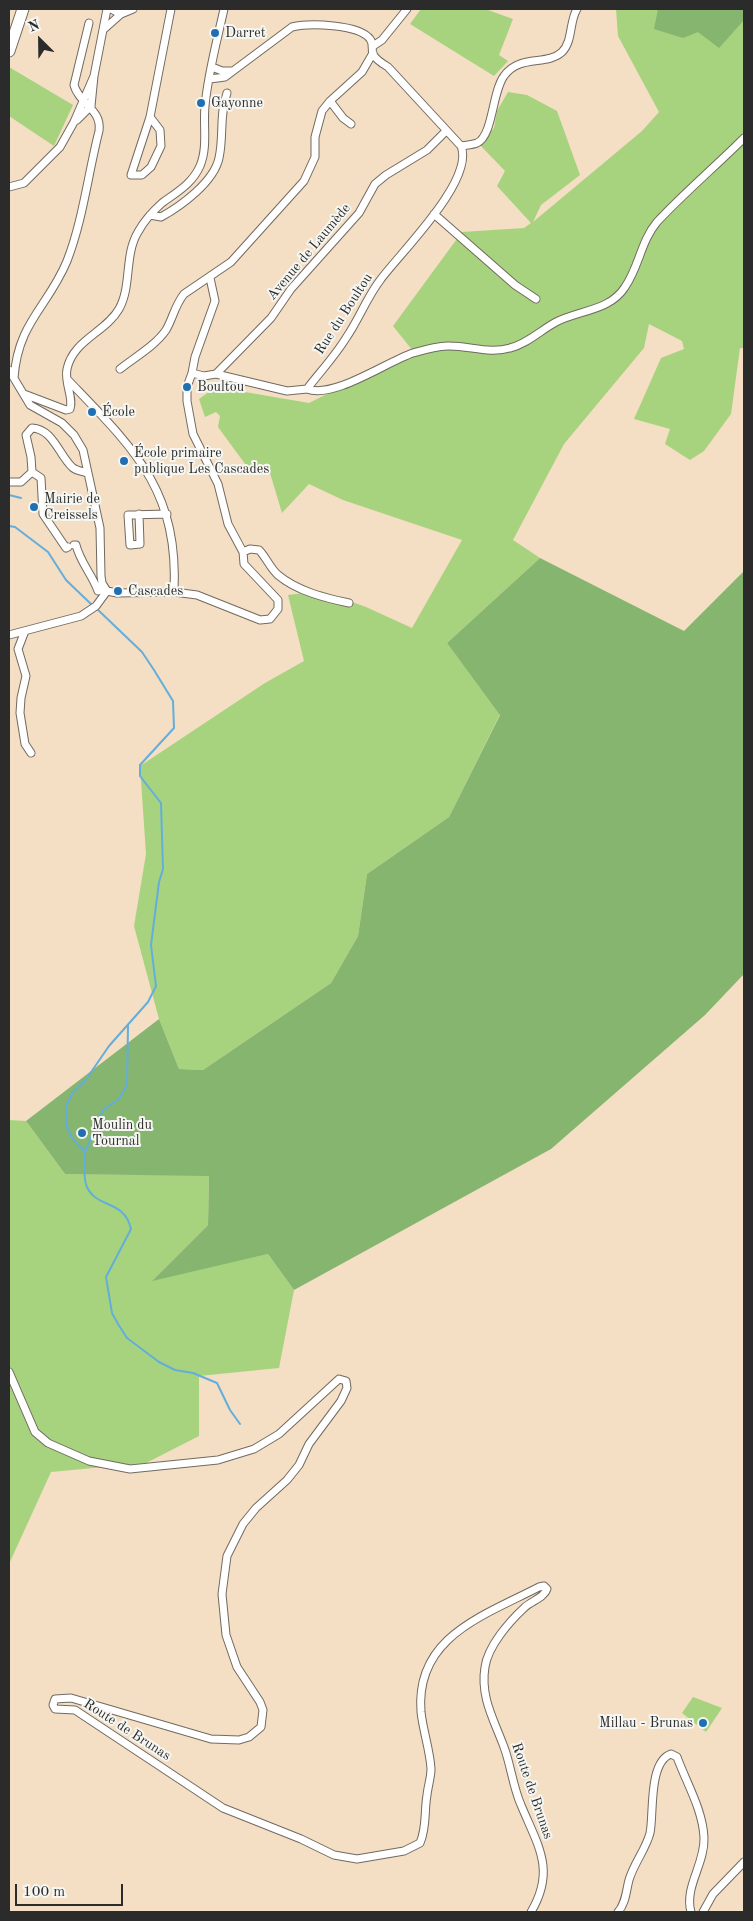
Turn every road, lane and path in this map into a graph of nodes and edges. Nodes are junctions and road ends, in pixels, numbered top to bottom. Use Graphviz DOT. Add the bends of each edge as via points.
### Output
graph roads {
  1 [pos="23,9"];
  2 [pos="109,9"];
  3 [pos="133,9"];
  4 [pos="224,9"];
  5 [pos="407,9"];
  6 [pos="577,9"];
  7 [pos="170,10"];
  8 [pos="121,14"];
  9 [pos="89,23"];
  10 [pos="103,30"];
  11 [pos="373,49"];
  12 [pos="9,51"];
  13 [pos="212,67"];
  14 [pos="233,71"];
  15 [pos="94,76"];
  16 [pos="210,78"];
  17 [pos="227,94"];
  18 [pos="84,100"];
  19 [pos="330,101"];
  20 [pos="91,106"];
  21 [pos="150,117"];
  22 [pos="74,122"];
  23 [pos="351,124"];
  24 [pos="446,131"];
  25 [pos="744,138"];
  26 [pos="462,146"];
  27 [pos="9,187"];
  28 [pos="434,214"];
  29 [pos="150,215"];
  30 [pos="210,278"];
  31 [pos="536,299"];
  32 [pos="120,369"];
  33 [pos="9,370"];
  34 [pos="192,373"];
  35 [pos="216,374"];
  36 [pos="14,378"];
  37 [pos="66,379"];
  38 [pos="307,389"];
  39 [pos="24,394"];
  40 [pos="32,472"];
  41 [pos="86,474"];
  42 [pos="9,483"];
  43 [pos="138,514"];
  44 [pos="167,514"];
  45 [pos="243,552"];
  46 [pos="106,589"];
  47 [pos="174,590"];
  48 [pos="349,603"];
  49 [pos="24,631"];
  50 [pos="9,635"];
  51 [pos="31,753"];
  52 [pos="9,1372"];
  53 [pos="744,1862"];
  54 [pos="531,1912"];
  55 [pos="618,1912"];
  56 [pos="691,1912"];
  57 [pos="703,1912"];
  1 -- 12 [label="main road"];
  2 -- 8 [label="street"];
  2 -- 10 [label="street"];
  3 -- 8 [label="street"];
  4 -- 13 [label="street"];
  5 -- 11 [label="street"];
  6 -- 26 [label="street" via="567,46 552,57 521,63 510,70 496,92 484,136 478,142"];
  7 -- 21 [label="street"];
  8 -- 10 [label="street"];
  9 -- 18 [label="street" via="74,85"];
  10 -- 15 [label="street"];
  11 -- 14 [label="street" via="362,31 300,25 285,31"];
  11 -- 19 [label="street" via="362,72"];
  11 -- 24 [label="street"];
  13 -- 14 [label="street"];
  13 -- 16 [label="street"];
  14 -- 16 [label="street" via="225,77"];
  15 -- 18 [label="street"];
  15 -- 20 [label="street"];
  16 -- 29 [label="street" via="205,107 205,143 199,169 186,186"];
  17 -- 29 [label="street" via="222,108 219,158 215,168 193,195 176,209 161,217"];
  18 -- 20 [label="street"];
  18 -- 22 [label="street"];
  19 -- 23 [label="street"];
  19 -- 30 [label="street" via="317,123 315,157 304,181 231,262"];
  20 -- 22 [label="street"];
  20 -- 36 [label="street" via="100,124 73,244 65,265 21,340"];
  21 -- 21 [label="street" via="144,132 131,175 142,175 151,167 160,146 160,130"];
  22 -- 27 [label="street" via="49,159 24,183"];
  24 -- 26 [label="street"];
  24 -- 35 [label="street, Avenue de Laumède" via="427,150 375,184 359,213 291,289 271,318"];
  25 -- 38 [label="street" via="656,223 644,242 632,276 611,301 590,312 570,315 510,349 448,346 412,354 339,386 315,392"];
  26 -- 28 [label="street, Rue du Boultou" via="464,164 460,174"];
  28 -- 31 [label="street" via="515,286"];
  28 -- 38 [label="street, Rue du Boultou" via="381,279 346,338"];
  29 -- 37 [label="street" via="137,233 119,309 73,354"];
  30 -- 32 [label="street" via="184,294 165,332"];
  30 -- 34 [label="street" via="215,301"];
  33 -- 36 [label="street"];
  34 -- 35 [label="street"];
  34 -- 45 [label="street" via="187,401 192,434 218,484 228,524"];
  35 -- 38 [label="street" via="287,391"];
  36 -- 39 [label="street"];
  37 -- 39 [label="street" via="72,403 70,409"];
  37 -- 44 [label="street" via="145,468 154,481"];
  39 -- 41 [label="street" via="30,405 62,423 74,435 83,450"];
  40 -- 41 [label="street" via="26,435 32,428 50,437 72,468"];
  40 -- 42 [label="street" via="22,482"];
  40 -- 46 [label="street" via="42,478 46,521 66,548 76,545 80,560 92,574 98,591"];
  41 -- 46 [label="street" via="91,481 100,528 101,576"];
  43 -- 44 [label="street"];
  44 -- 47 [label="street" via="173,537"];
  45 -- 47 [label="street" via="246,567 278,600 278,609 270,619 260,620 197,595"];
  45 -- 48 [label="street" via="259,550 277,574 288,582 320,596"];
  46 -- 47 [label="street" via="122,594"];
  46 -- 49 [label="street" via="94,607 81,616"];
  49 -- 50 [label="street"];
  49 -- 51 [label="street" via="18,649 26,676 20,713 25,744"];
  52 -- 54 [label="street, Route de Brunas" via="35,1432 48,1443 89,1461 130,1469 218,1460 254,1449 279,1434 334,1382 339,1379 346,1381 347,1388 341,1401 309,1444 299,1465 242,1524 227,1556 222,1608 230,1650 263,1710 261,1727 239,1740 211,1739 71,1698 55,1699 53,1706 55,1709 75,1710 223,1808 334,1855 357,1859 404,1851 420,1843 426,1823 431,1766 420,1699 426,1668 437,1649 464,1627 544,1586 546,1594 524,1608 490,1651 484,1680 488,1710 539,1848 543,1888"];
  53 -- 57 [label="street" via="713,1894"];
  55 -- 56 [label="street" via="633,1868 649,1837 653,1788 662,1761 671,1754 677,1757 700,1816 704,1837 702,1857 688,1902"];
}
